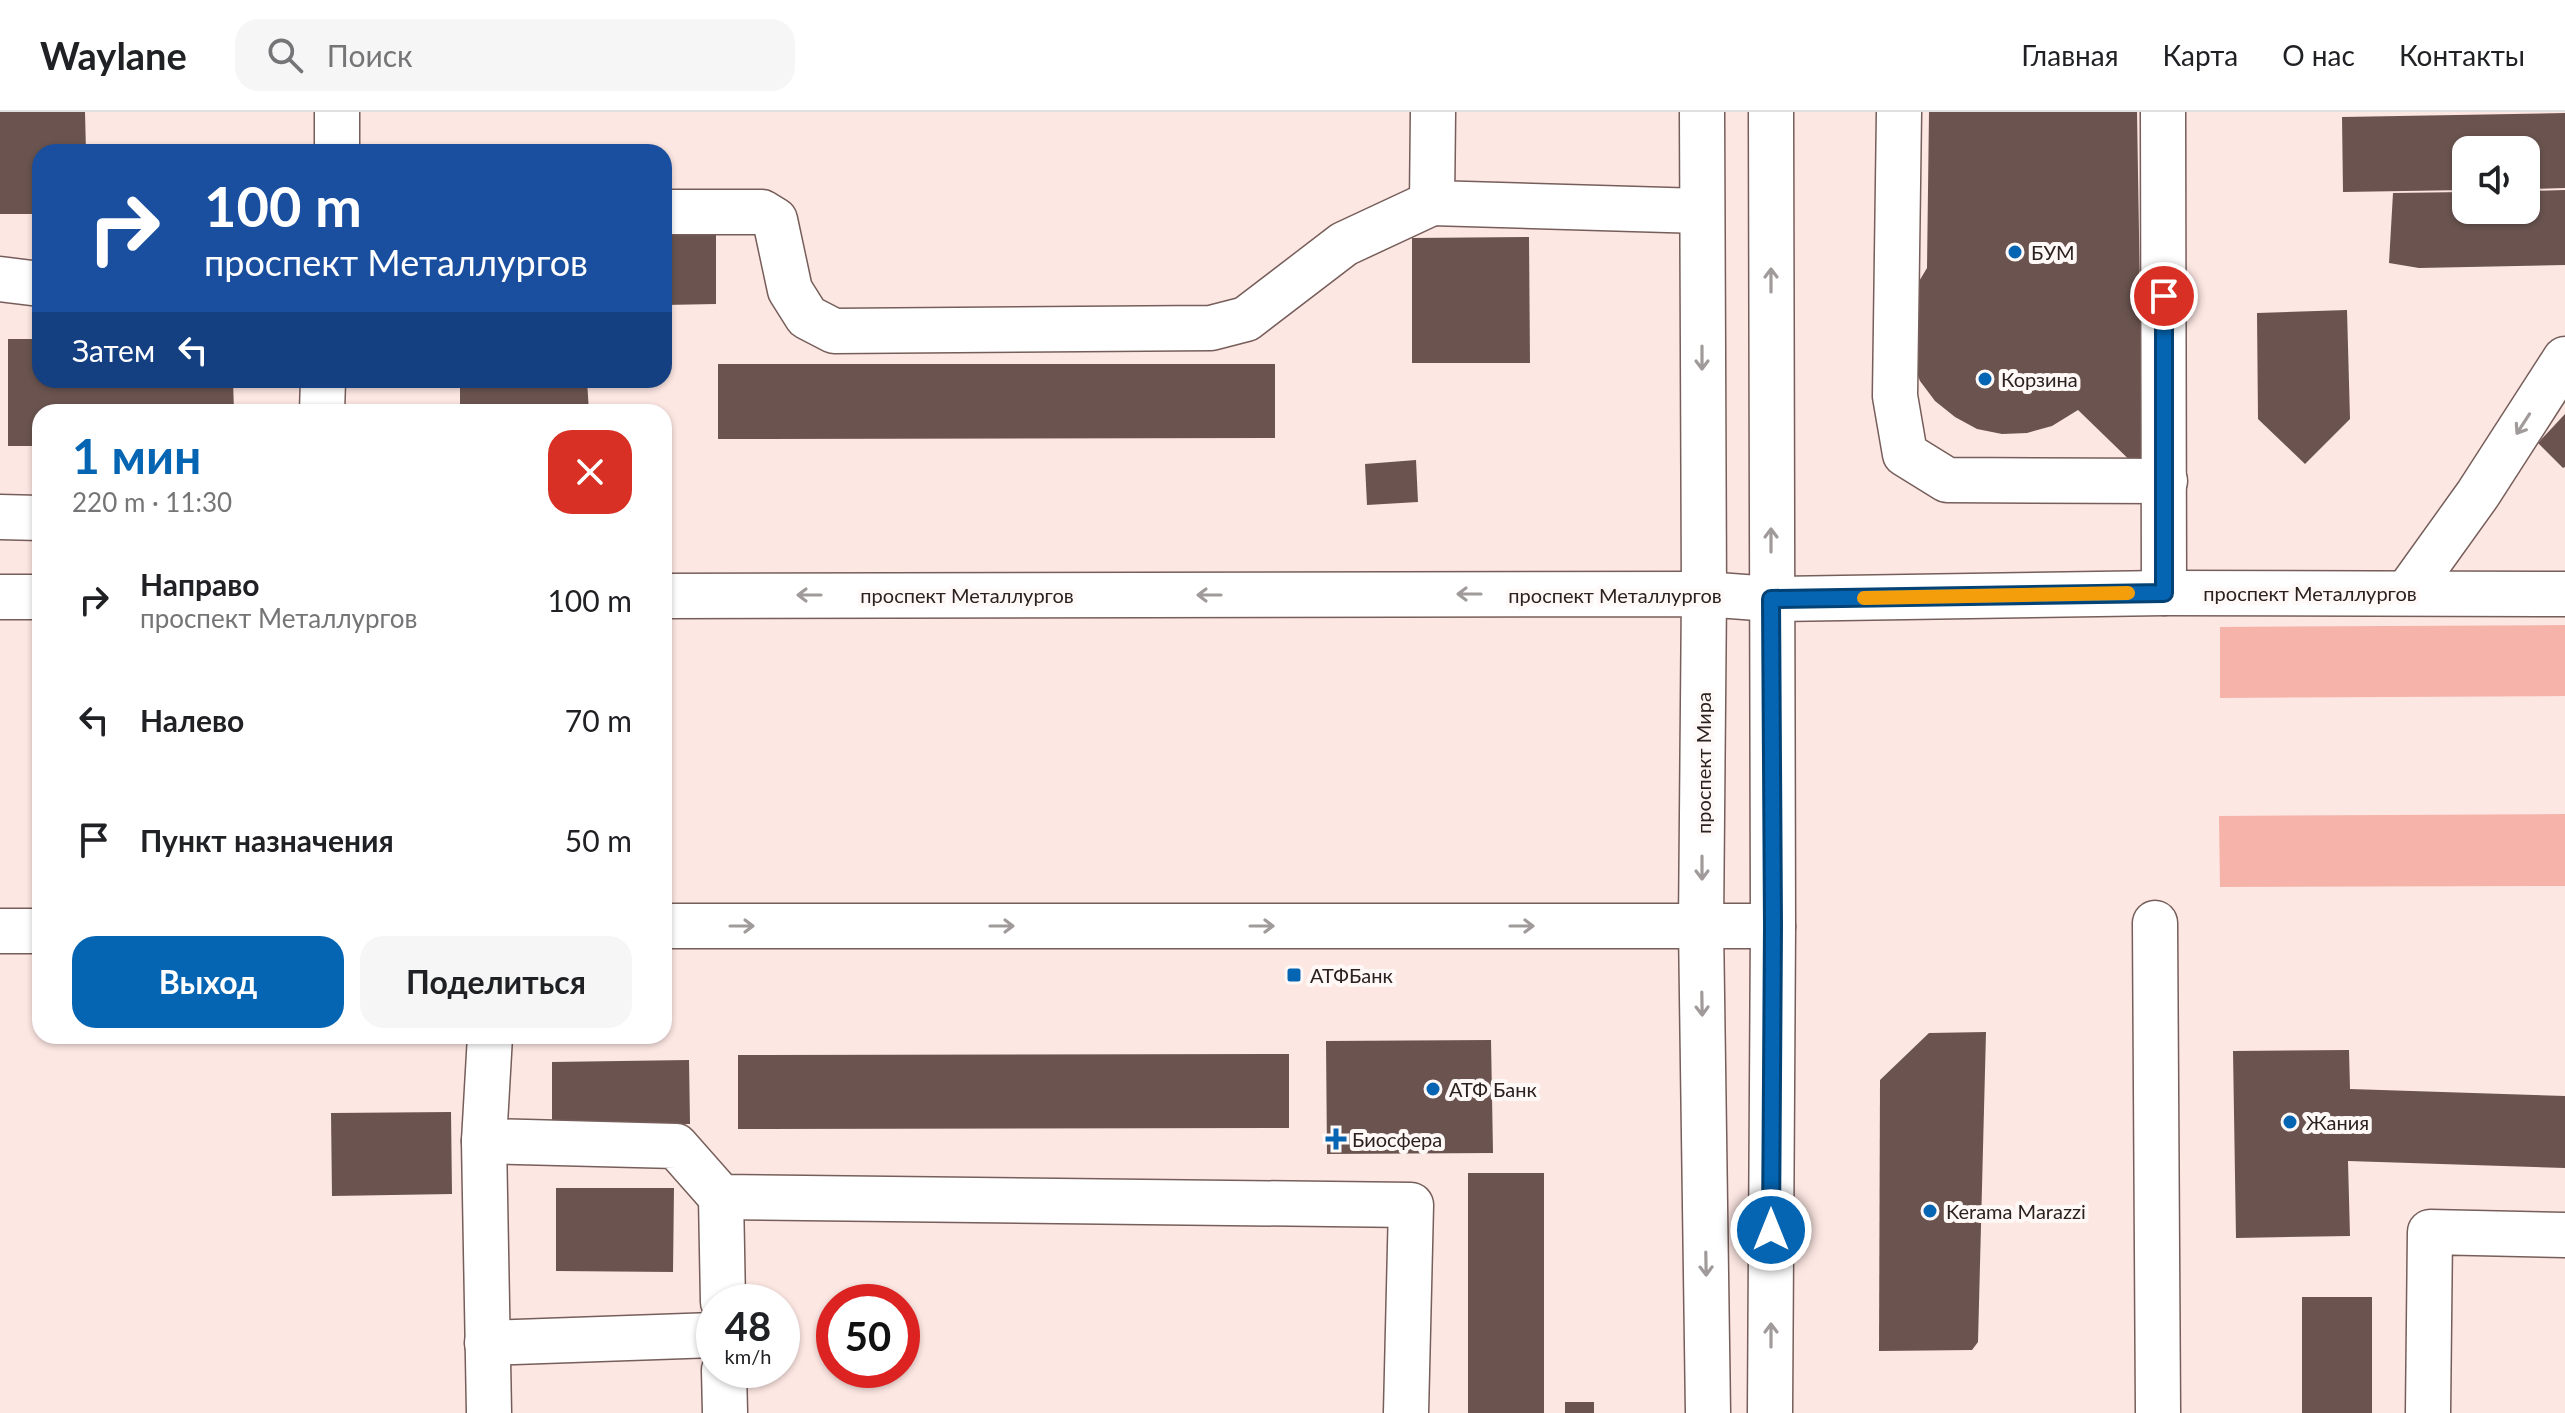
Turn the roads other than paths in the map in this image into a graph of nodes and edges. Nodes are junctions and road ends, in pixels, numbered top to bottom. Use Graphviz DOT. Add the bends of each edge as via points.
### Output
graph roads {
  1 [pos="337,112"];
  2 [pos="1433,112"];
  3 [pos="1702,112"];
  4 [pos="1771,112"];
  5 [pos="1899,112"];
  6 [pos="2163,112"];
  7 [pos="337,144"];
  8 [pos="1432,203"];
  9 [pos="1701,211"];
  10 [pos="672,212"];
  11 [pos="0,279"];
  12 [pos="32,283"];
  13 [pos="2565,359"];
  14 [pos="2165,481"];
  15 [pos="0,517"];
  16 [pos="32,518"];
  17 [pos="2164,593"];
  18 [pos="2407,593"];
  19 [pos="1704,594"];
  20 [pos="2565,594"];
  21 [pos="672,596"];
  22 [pos="0,597"];
  23 [pos="32,597"];
  24 [pos="1771,599"];
  25 [pos="2155,923"];
  26 [pos="672,926"];
  27 [pos="1701,926"];
  28 [pos="1773,926"];
  29 [pos="0,931"];
  30 [pos="32,931"];
  31 [pos="490,1044"];
  32 [pos="484,1141"];
  33 [pos="721,1197"];
  34 [pos="2565,1235"];
  35 [pos="723,1284"];
  36 [pos="696,1336"];
  37 [pos="487,1343"];
  38 [pos="724,1388"];
  39 [pos="489,1413"];
  40 [pos="725,1413"];
  41 [pos="1406,1413"];
  42 [pos="1708,1413"];
  43 [pos="1770,1413"];
  44 [pos="2158,1413"];
  45 [pos="2428,1413"];
  1 -- 7 [label="main road"];
  2 -- 8 [label="main road"];
  3 -- 9 [label="main road, проспект Мира"];
  24 -- 4 [label="main road, one-way"];
  5 -- 14 [label="main road" via="1895,396 1905,454 1947,480"];
  6 -- 14 [label="main road"];
  8 -- 9 [label="main road"];
  8 -- 10 [label="main road" via="1344,244 1246,319 1211,328 834,331 807,317 790,290 775,220 762,212"];
  9 -- 19 [label="main road, проспект Мира, one-way"];
  11 -- 12 [label="main road"];
  13 -- 18 [label="main road, one-way"];
  14 -- 17 [label="main road"];
  15 -- 16 [label="main road"];
  17 -- 18 [label="main road, проспект Металлургов"];
  17 -- 24 [label="main road, проспект Металлургов"];
  18 -- 20 [label="main road, проспект Металлургов"];
  19 -- 21 [label="main road, проспект Металлургов, one-way"];
  19 -- 24 [label="main road, проспект Металлургов"];
  19 -- 27 [label="main road, проспект Мира, one-way"];
  22 -- 23 [label="main road"];
  24 -- 28 [label="main road"];
  25 -- 44 [label="main road"];
  26 -- 27 [label="main road, one-way"];
  27 -- 28 [label="main road"];
  27 -- 42 [label="main road, проспект Мира, one-way"];
  43 -- 28 [label="main road, one-way"];
  29 -- 30 [label="main road"];
  31 -- 32 [label="main road"];
  32 -- 33 [label="main road" via="676,1146"];
  32 -- 37 [label="main road"];
  33 -- 35 [label="main road"];
  33 -- 41 [label="main road" via="1411,1205"];
  34 -- 45 [label="main road" via="2430,1232"];
  36 -- 37 [label="main road"];
  37 -- 39 [label="main road"];
  38 -- 40 [label="main road"];
}
